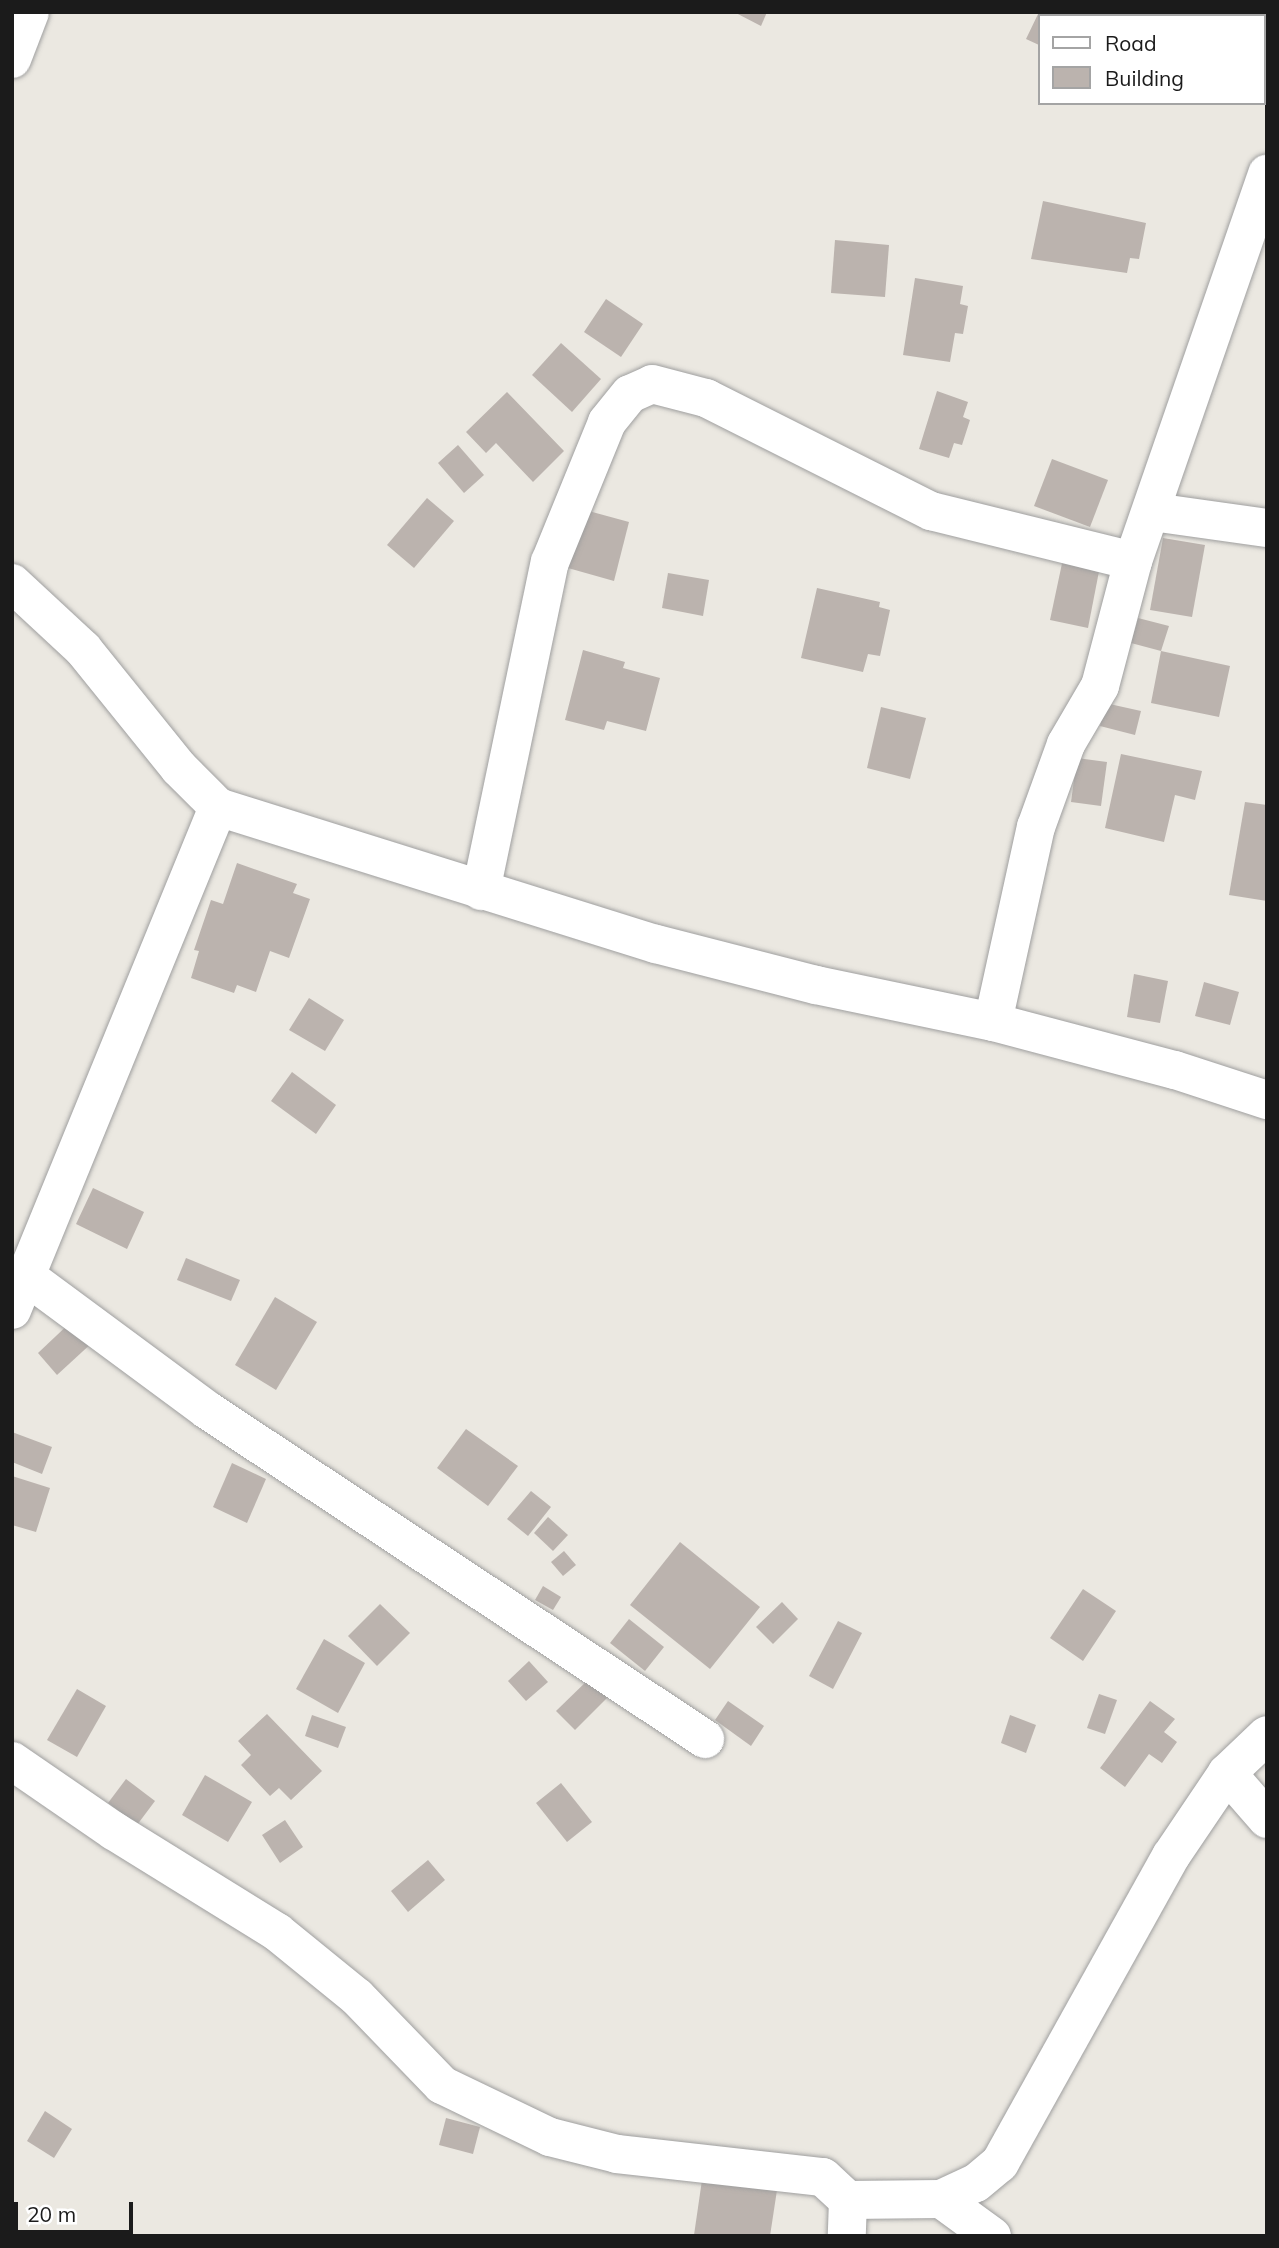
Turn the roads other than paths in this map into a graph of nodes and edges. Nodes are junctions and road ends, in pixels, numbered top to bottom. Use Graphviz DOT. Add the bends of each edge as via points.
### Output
graph roads {
  1 [pos="30,12"];
  2 [pos="12,59"];
  3 [pos="1267,173"];
  4 [pos="1153,512"];
  5 [pos="1267,528"];
  6 [pos="1133,561"];
  7 [pos="12,583"];
  8 [pos="218,807"];
  9 [pos="481,891"];
  10 [pos="993,1022"];
  11 [pos="1267,1100"];
  12 [pos="19,1293"];
  13 [pos="1267,1735"];
  14 [pos="705,1739"];
  15 [pos="12,1761"];
  16 [pos="1227,1773"];
  17 [pos="1267,1819"];
  18 [pos="941,2199"];
  19 [pos="847,2218"];
  20 [pos="992,2236"];
  1 -- 2 [label="street"];
  3 -- 4 [label="street" via="1230,270"];
  4 -- 5 [label="street"];
  4 -- 6 [label="street"];
  6 -- 9 [label="street" via="931,511 706,398 652,384 630,394 607,422 550,562"];
  6 -- 10 [label="street" via="1100,686 1066,744 1035,827"];
  7 -- 8 [label="street" via="83,649 179,768"];
  8 -- 9 [label="street"];
  8 -- 12 [label="street"];
  9 -- 10 [label="street" via="736,964"];
  10 -- 11 [label="street" via="1175,1070"];
  12 -- 14 [label="street" via="207,1410"];
  13 -- 16 [label="street"];
  15 -- 19 [label="street" via="114,1831 277,1932 357,1997 442,2085 498,2116 550,2137 617,2154 823,2177"];
  16 -- 17 [label="street"];
  16 -- 18 [label="street" via="1118,1946 1000,2163 976,2183"];
  18 -- 19 [label="street"];
  18 -- 20 [label="street"];
}
